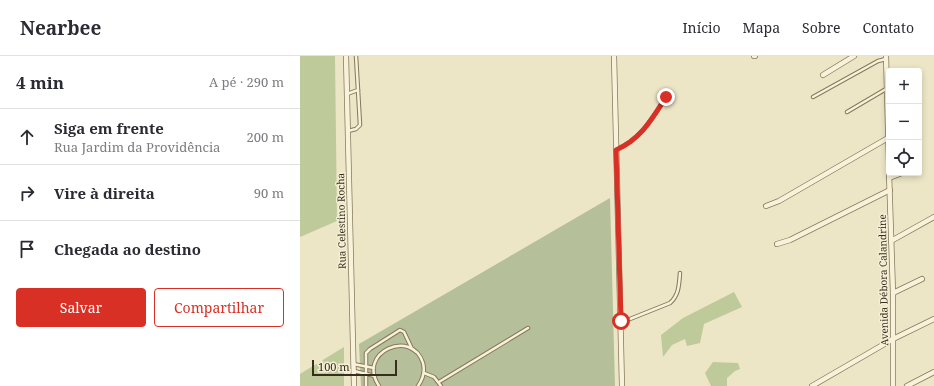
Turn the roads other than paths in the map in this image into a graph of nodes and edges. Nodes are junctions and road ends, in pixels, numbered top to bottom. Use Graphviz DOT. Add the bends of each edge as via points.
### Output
graph roads {
  1 [pos="346,56"];
  2 [pos="356,56"];
  3 [pos="614,56"];
  4 [pos="854,56"];
  5 [pos="886,57"];
  6 [pos="886,68"];
  7 [pos="823,75"];
  8 [pos="886,88"];
  9 [pos="358,90"];
  10 [pos="347,94"];
  11 [pos="666,97"];
  12 [pos="813,97"];
  13 [pos="847,112"];
  14 [pos="348,131"];
  15 [pos="886,139"];
  16 [pos="616,150"];
  17 [pos="889,176"];
  18 [pos="890,190"];
  19 [pos="766,206"];
  20 [pos="934,217"];
  21 [pos="891,241"];
  22 [pos="777,244"];
  23 [pos="680,273"];
  24 [pos="922,279"];
  25 [pos="893,293"];
  26 [pos="934,319"];
  27 [pos="621,321"];
  28 [pos="528,328"];
  29 [pos="893,340"];
  30 [pos="412,349"];
  31 [pos="353,364"];
  32 [pos="365,366"];
  33 [pos="374,368"];
  34 [pos="353,371"];
  35 [pos="934,372"];
  36 [pos="424,373"];
  37 [pos="365,374"];
  38 [pos="374,376"];
  39 [pos="439,382"];
  40 [pos="354,386"];
  41 [pos="366,386"];
  42 [pos="379,386"];
  43 [pos="418,386"];
  44 [pos="441,386"];
  45 [pos="622,386"];
  46 [pos="812,386"];
  47 [pos="893,386"];
  48 [pos="907,386"];
  1 -- 10 [label="street, Rua Celestino Rocha"];
  2 -- 9 [label="lane"];
  3 -- 16 [label="street"];
  4 -- 7 [label="street"];
  5 -- 6 [label="street"];
  5 -- 12 [label="lane"];
  8 -- 13 [label="lane"];
  9 -- 10 [label="lane"];
  9 -- 14 [label="lane" via="360,125"];
  10 -- 14 [label="street, Rua Celestino Rocha"];
  11 -- 16 [label="lane" via="637,137"];
  14 -- 31 [label="street, Rua Celestino Rocha"];
  15 -- 19 [label="street"];
  16 -- 27 [label="street"];
  17 -- 18 [label="street, Avenida Débora Calandrine"];
  18 -- 21 [label="street, Avenida Débora Calandrine"];
  18 -- 22 [label="street"];
  20 -- 21 [label="street"];
  21 -- 25 [label="street, Avenida Débora Calandrine"];
  23 -- 27 [label="lane" via="675,299"];
  24 -- 25 [label="street"];
  25 -- 29 [label="street, Avenida Débora Calandrine"];
  26 -- 29 [label="street"];
  27 -- 45 [label="street"];
  28 -- 39 [label="lane"];
  29 -- 46 [label="street"];
  29 -- 47 [label="street, Avenida Débora Calandrine"];
  30 -- 32 [label="lane" via="404,332 400,330 367,351"];
  30 -- 33 [label="lane" via="404,346 390,347 379,355"];
  30 -- 36 [label="lane" via="422,359"];
  31 -- 32 [label="lane"];
  31 -- 34 [label="street, Rua Celestino Rocha"];
  32 -- 33 [label="lane"];
  32 -- 37 [label="lane"];
  33 -- 38 [label="lane"];
  34 -- 37 [label="lane"];
  34 -- 40 [label="street, Rua Celestino Rocha"];
  35 -- 48 [label="street"];
  36 -- 39 [label="lane"];
  36 -- 43 [label="lane"];
  37 -- 38 [label="lane"];
  37 -- 41 [label="lane"];
  38 -- 42 [label="lane"];
  39 -- 44 [label="lane"];
}
